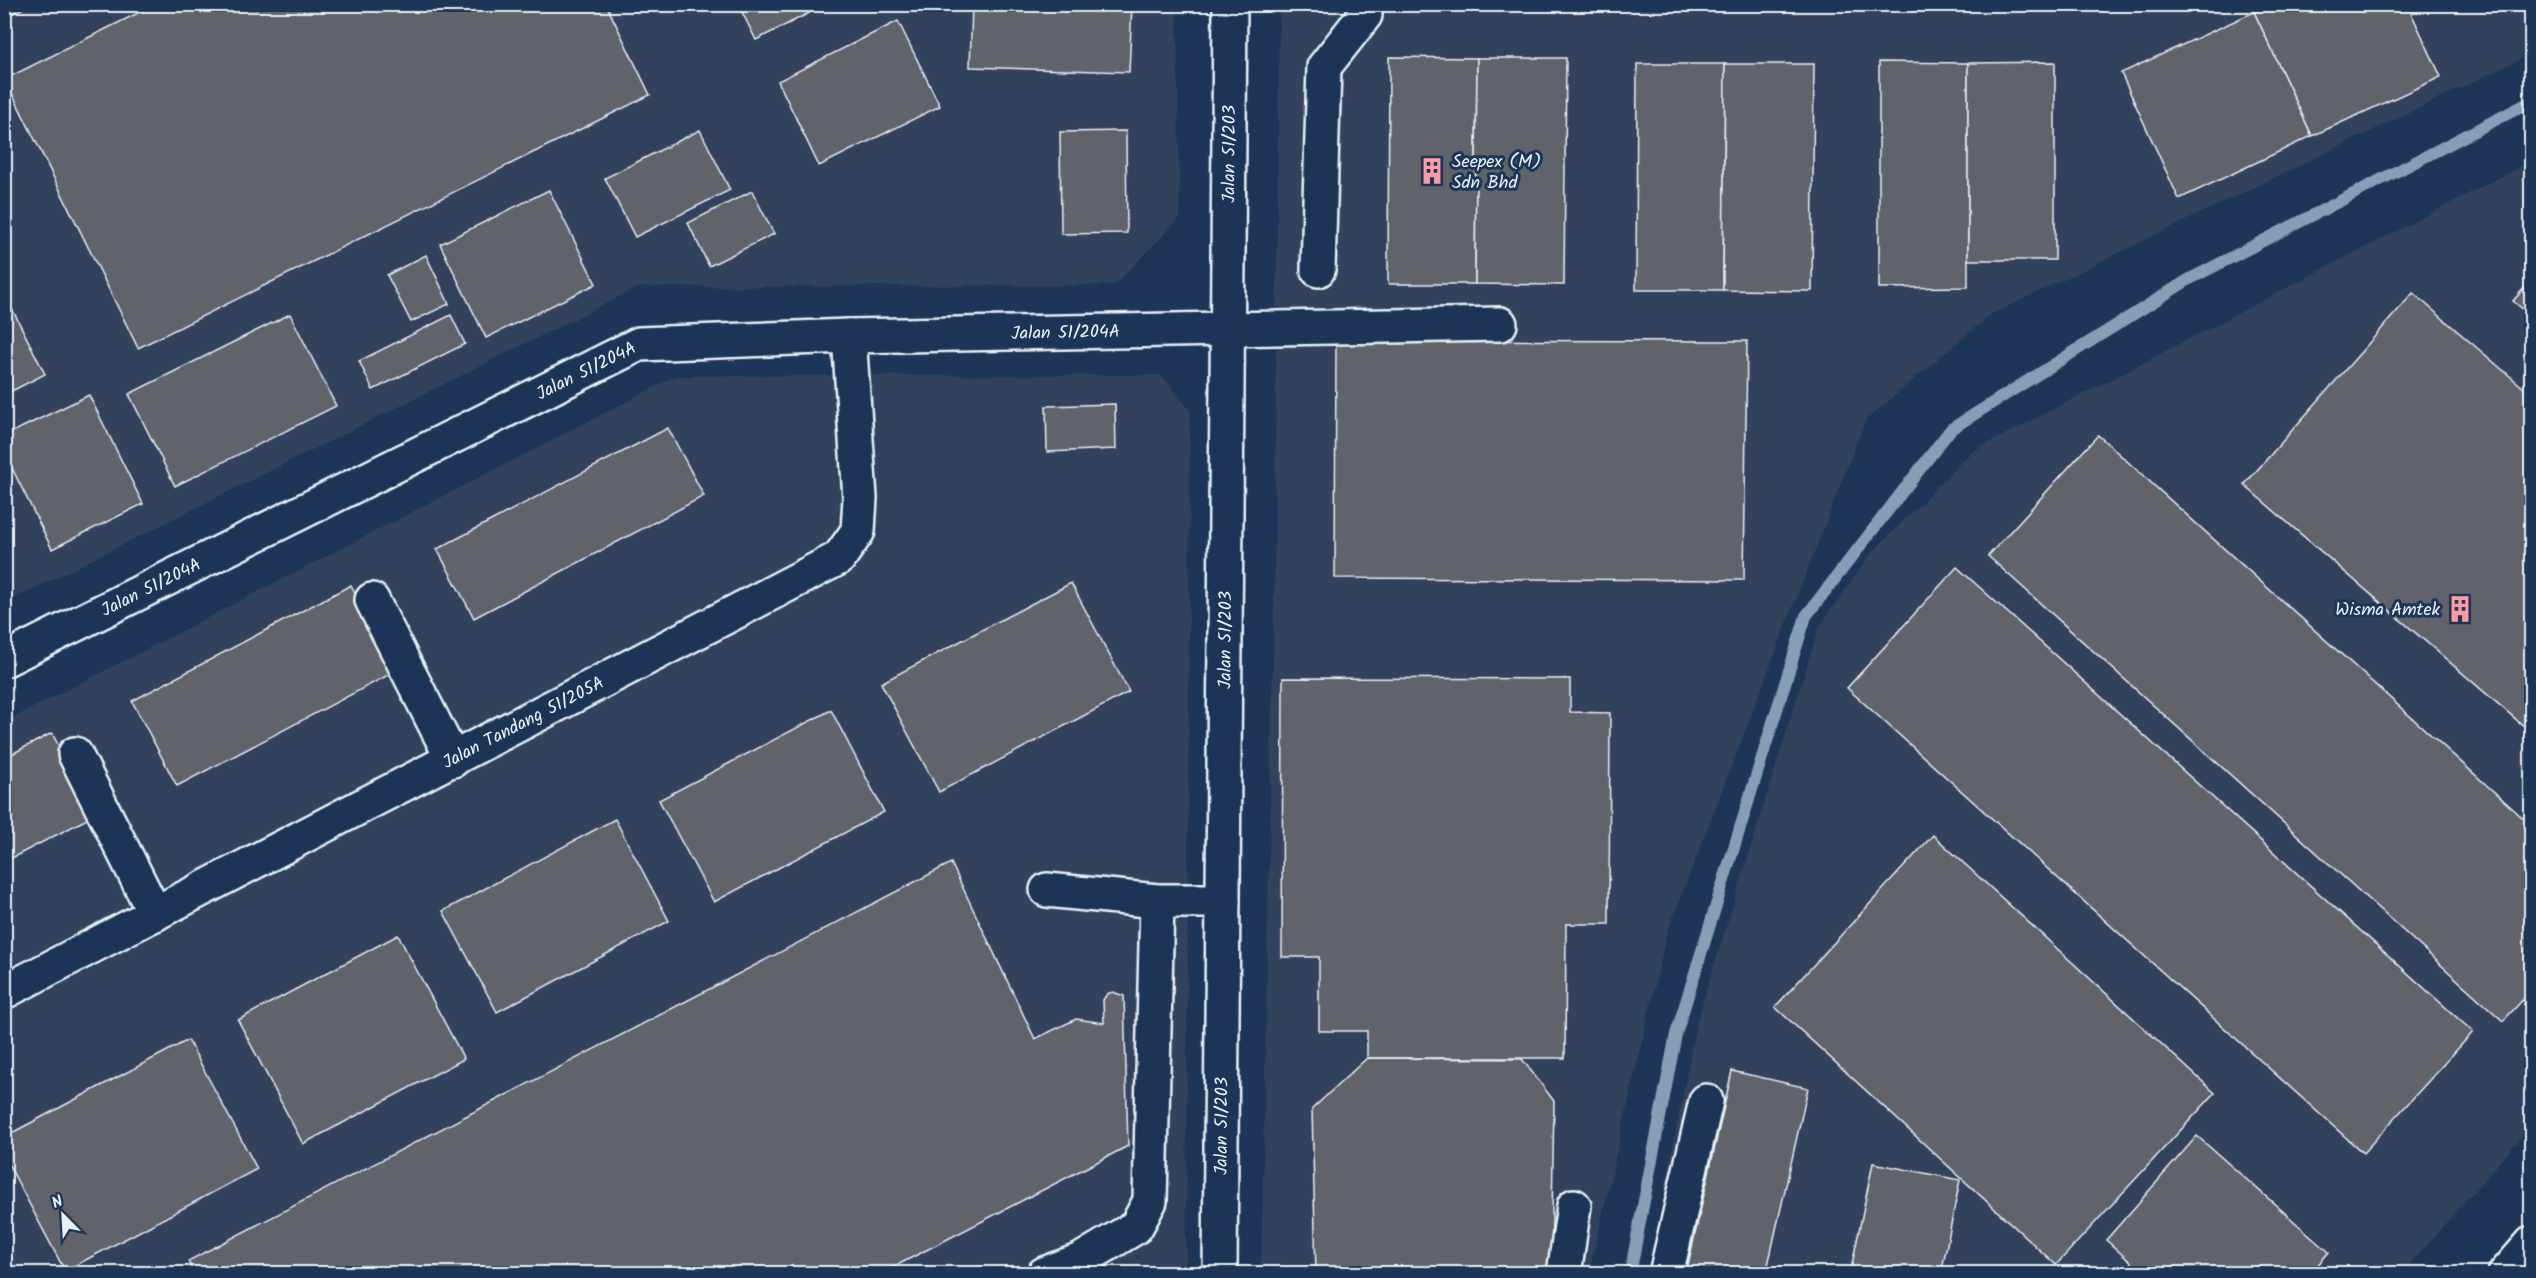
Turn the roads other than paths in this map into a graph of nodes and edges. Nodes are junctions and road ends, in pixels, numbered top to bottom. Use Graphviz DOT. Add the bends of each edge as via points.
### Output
graph roads {
  1 [pos="1230,4"];
  2 [pos="1365,4"];
  3 [pos="1318,270"];
  4 [pos="1500,324"];
  5 [pos="1228,328"];
  6 [pos="849,336"];
  7 [pos="372,600"];
  8 [pos="4,660"];
  9 [pos="75,754"];
  10 [pos="453,760"];
  11 [pos="1047,890"];
  12 [pos="1157,901"];
  13 [pos="1223,901"];
  14 [pos="155,914"];
  15 [pos="4,992"];
  16 [pos="1706,1101"];
  17 [pos="1574,1206"];
  18 [pos="2532,1243"];
  19 [pos="1044,1274"];
  20 [pos="1220,1274"];
  21 [pos="1564,1274"];
  22 [pos="1666,1274"];
  23 [pos="2505,1274"];
  1 -- 5 [label="street, Jalan 51/203"];
  2 -- 3 [label="street" via="1365,15 1324,67"];
  4 -- 5 [label="street, Jalan 51/204A"];
  5 -- 6 [label="street, Jalan 51/204A"];
  5 -- 13 [label="street, Jalan 51/203"];
  6 -- 8 [label="street, Jalan 51/204A" via="639,344"];
  6 -- 10 [label="street, Jalan Tandang 51/205A" via="860,498 858,531 839,558"];
  7 -- 10 [label="street"];
  9 -- 14 [label="street"];
  10 -- 14 [label="street, Jalan Tandang 51/205A"];
  11 -- 12 [label="street"];
  12 -- 13 [label="street"];
  12 -- 19 [label="street" via="1150,1201 1136,1227 1081,1260"];
  13 -- 20 [label="street, Jalan 51/203"];
  14 -- 15 [label="street, Jalan Tandang 51/205A"];
  16 -- 22 [label="street"];
  17 -- 21 [label="street"];
  18 -- 23 [label="street"];
}
